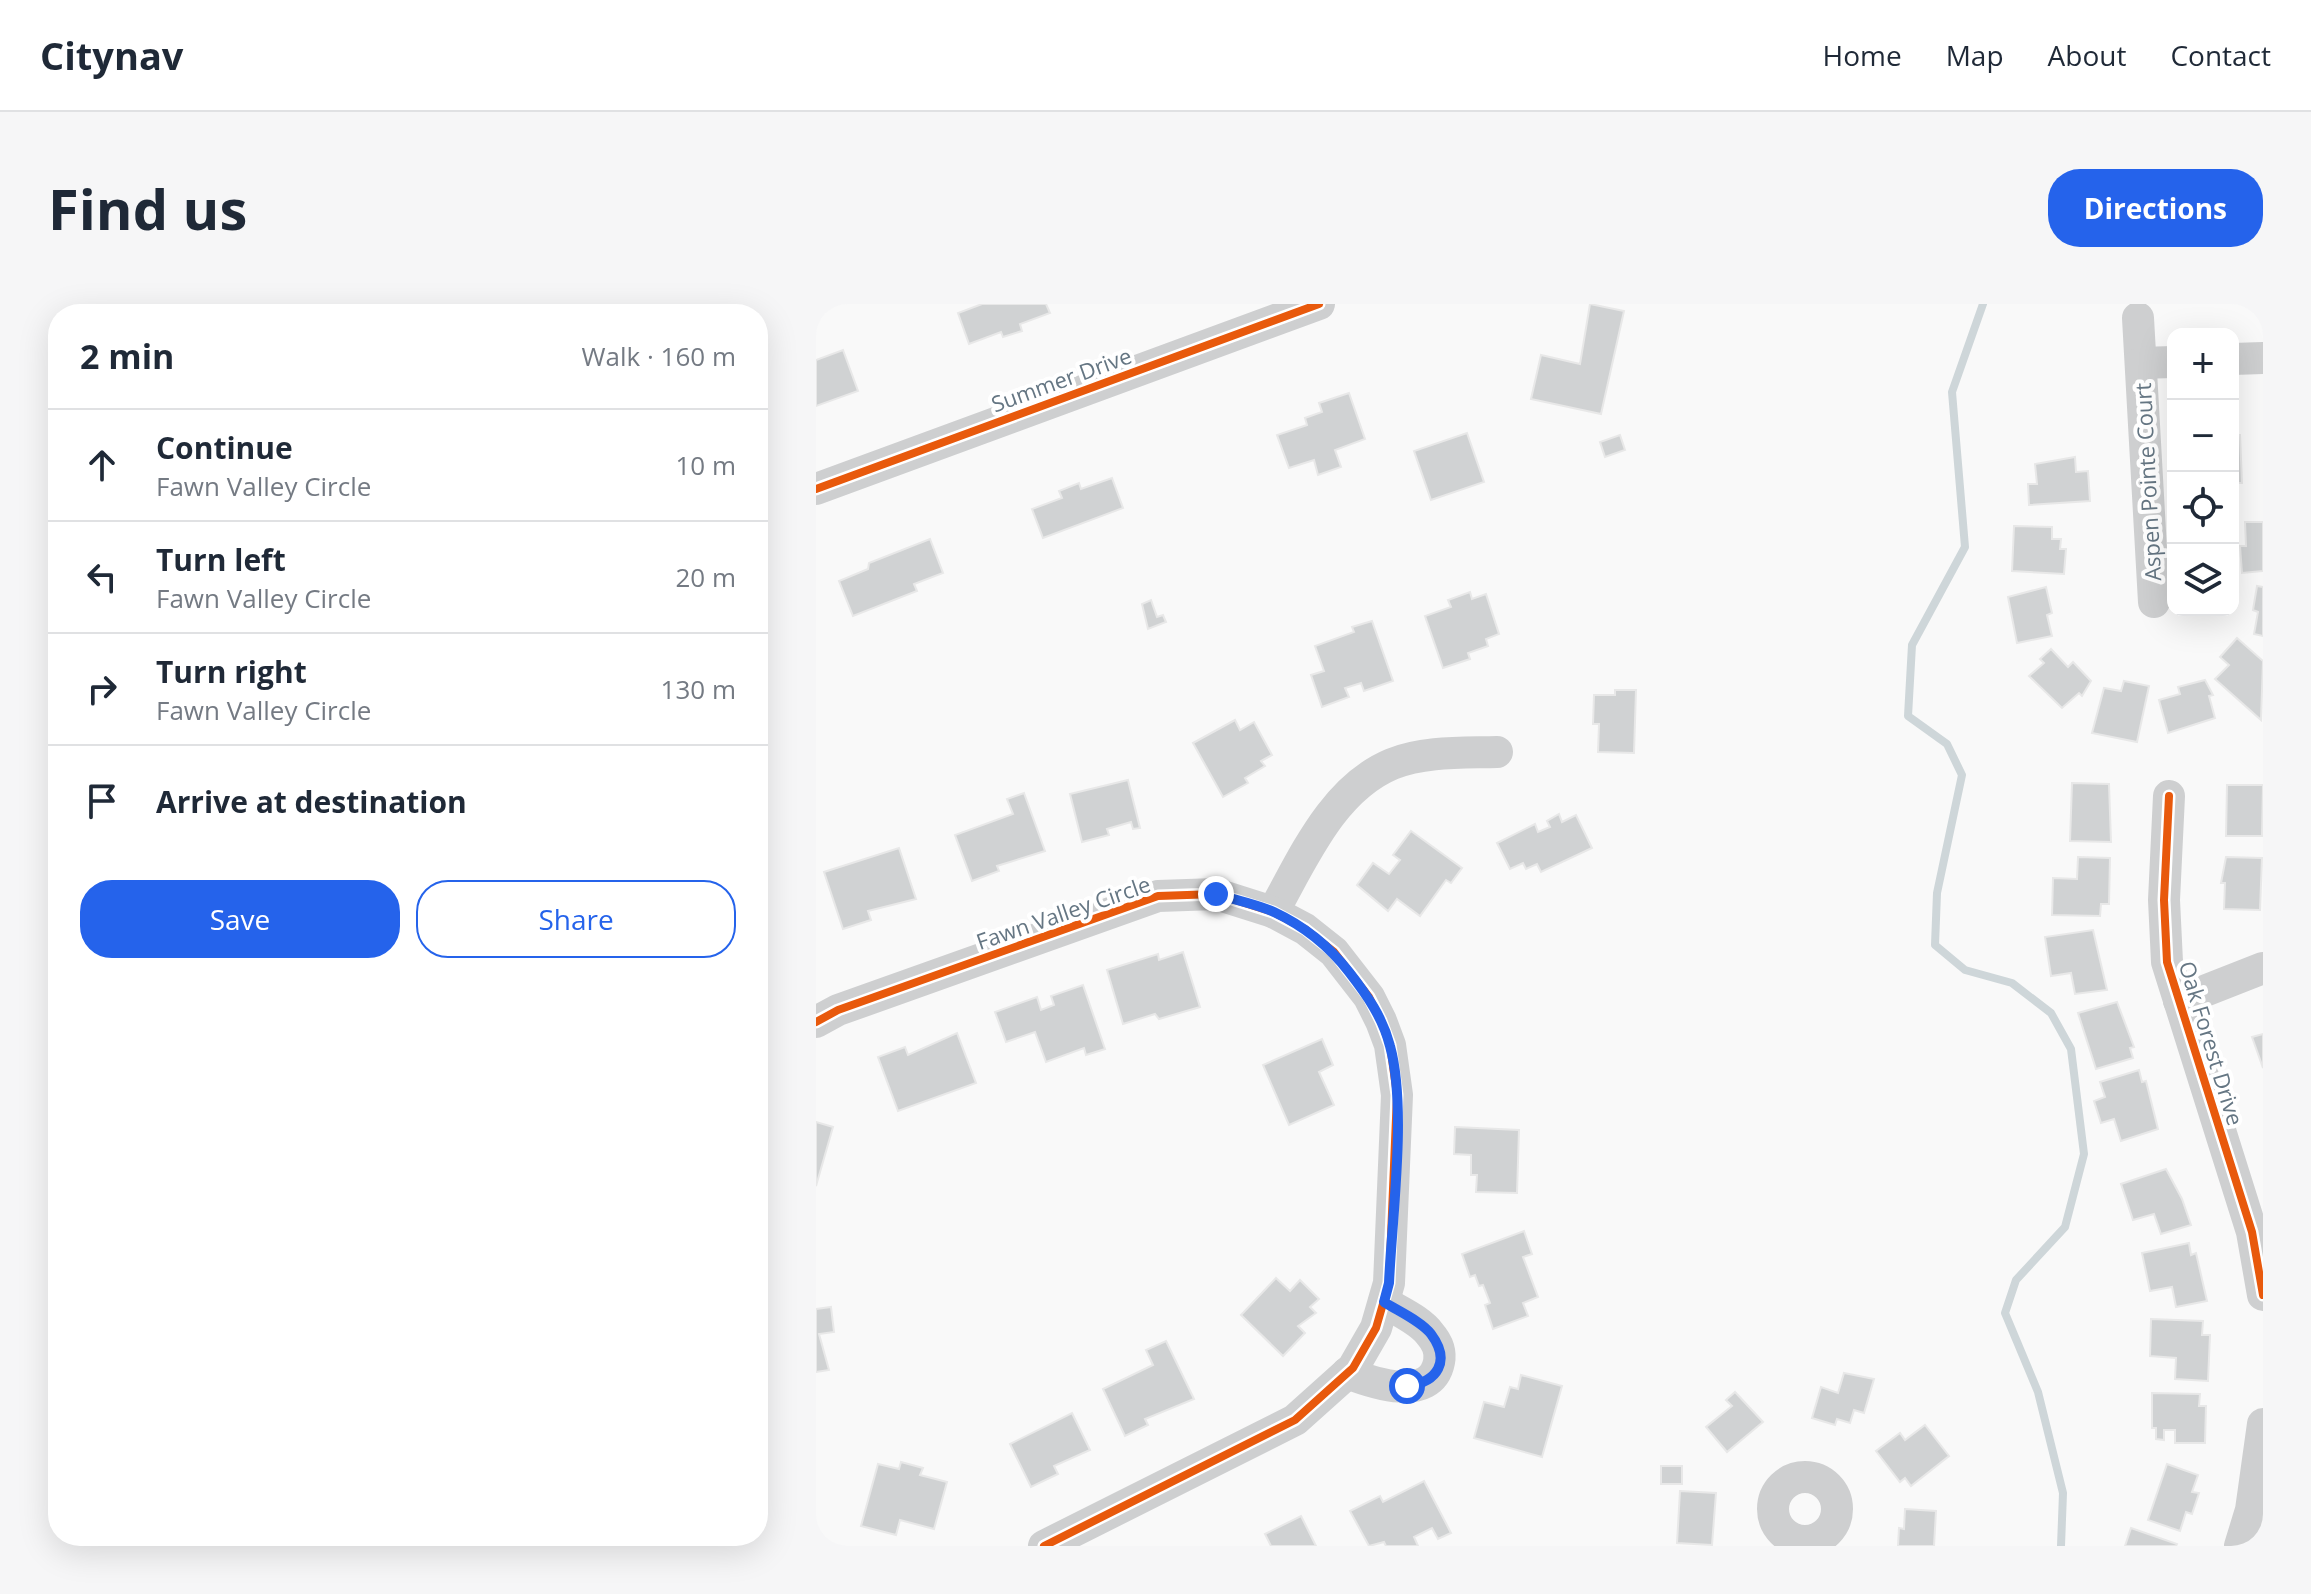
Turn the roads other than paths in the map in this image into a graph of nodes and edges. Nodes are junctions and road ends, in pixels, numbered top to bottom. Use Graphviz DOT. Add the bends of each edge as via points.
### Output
graph roads {
  1 [pos="1319,304"];
  2 [pos="2138,318"];
  3 [pos="2263,358"];
  4 [pos="2239,359"];
  5 [pos="2167,362"];
  6 [pos="2141,363"];
  7 [pos="816,489"];
  8 [pos="2154,602"];
  9 [pos="1497,752"];
  10 [pos="2169,796"];
  11 [pos="1273,912"];
  12 [pos="2263,968"];
  13 [pos="2179,1001"];
  14 [pos="816,1022"];
  15 [pos="2263,1295"];
  16 [pos="1384,1302"];
  17 [pos="1347,1373"];
  18 [pos="2263,1424"];
  19 [pos="1044,1546"];
  20 [pos="2240,1546"];
  1 -- 7 [label="street, Summer Drive"];
  2 -- 6 [label="street, Aspen Pointe Court"];
  3 -- 4 [label="street"];
  5 -- 6 [label="street"];
  6 -- 8 [label="street, Aspen Pointe Court"];
  9 -- 11 [label="street" via="1426,755 1392,764 1363,781 1327,818"];
  10 -- 13 [label="street, Oak Forest Drive" via="2164,930"];
  11 -- 14 [label="street, Fawn Valley Circle" via="1216,894 1158,896"];
  11 -- 16 [label="street, Fawn Valley Circle" via="1334,952 1369,997 1390,1045 1397,1095"];
  12 -- 13 [label="street"];
  13 -- 15 [label="street, Oak Forest Drive" via="2252,1232"];
  16 -- 17 [label="street, Fawn Valley Circle" via="1376,1328"];
  16 -- 17 [label="street" via="1430,1332 1441,1354 1437,1373 1425,1384 1407,1386 1377,1384"];
  17 -- 19 [label="street, Fawn Valley Circle" via="1295,1420"];
  18 -- 20 [label="street" via="2251,1510"];
}
